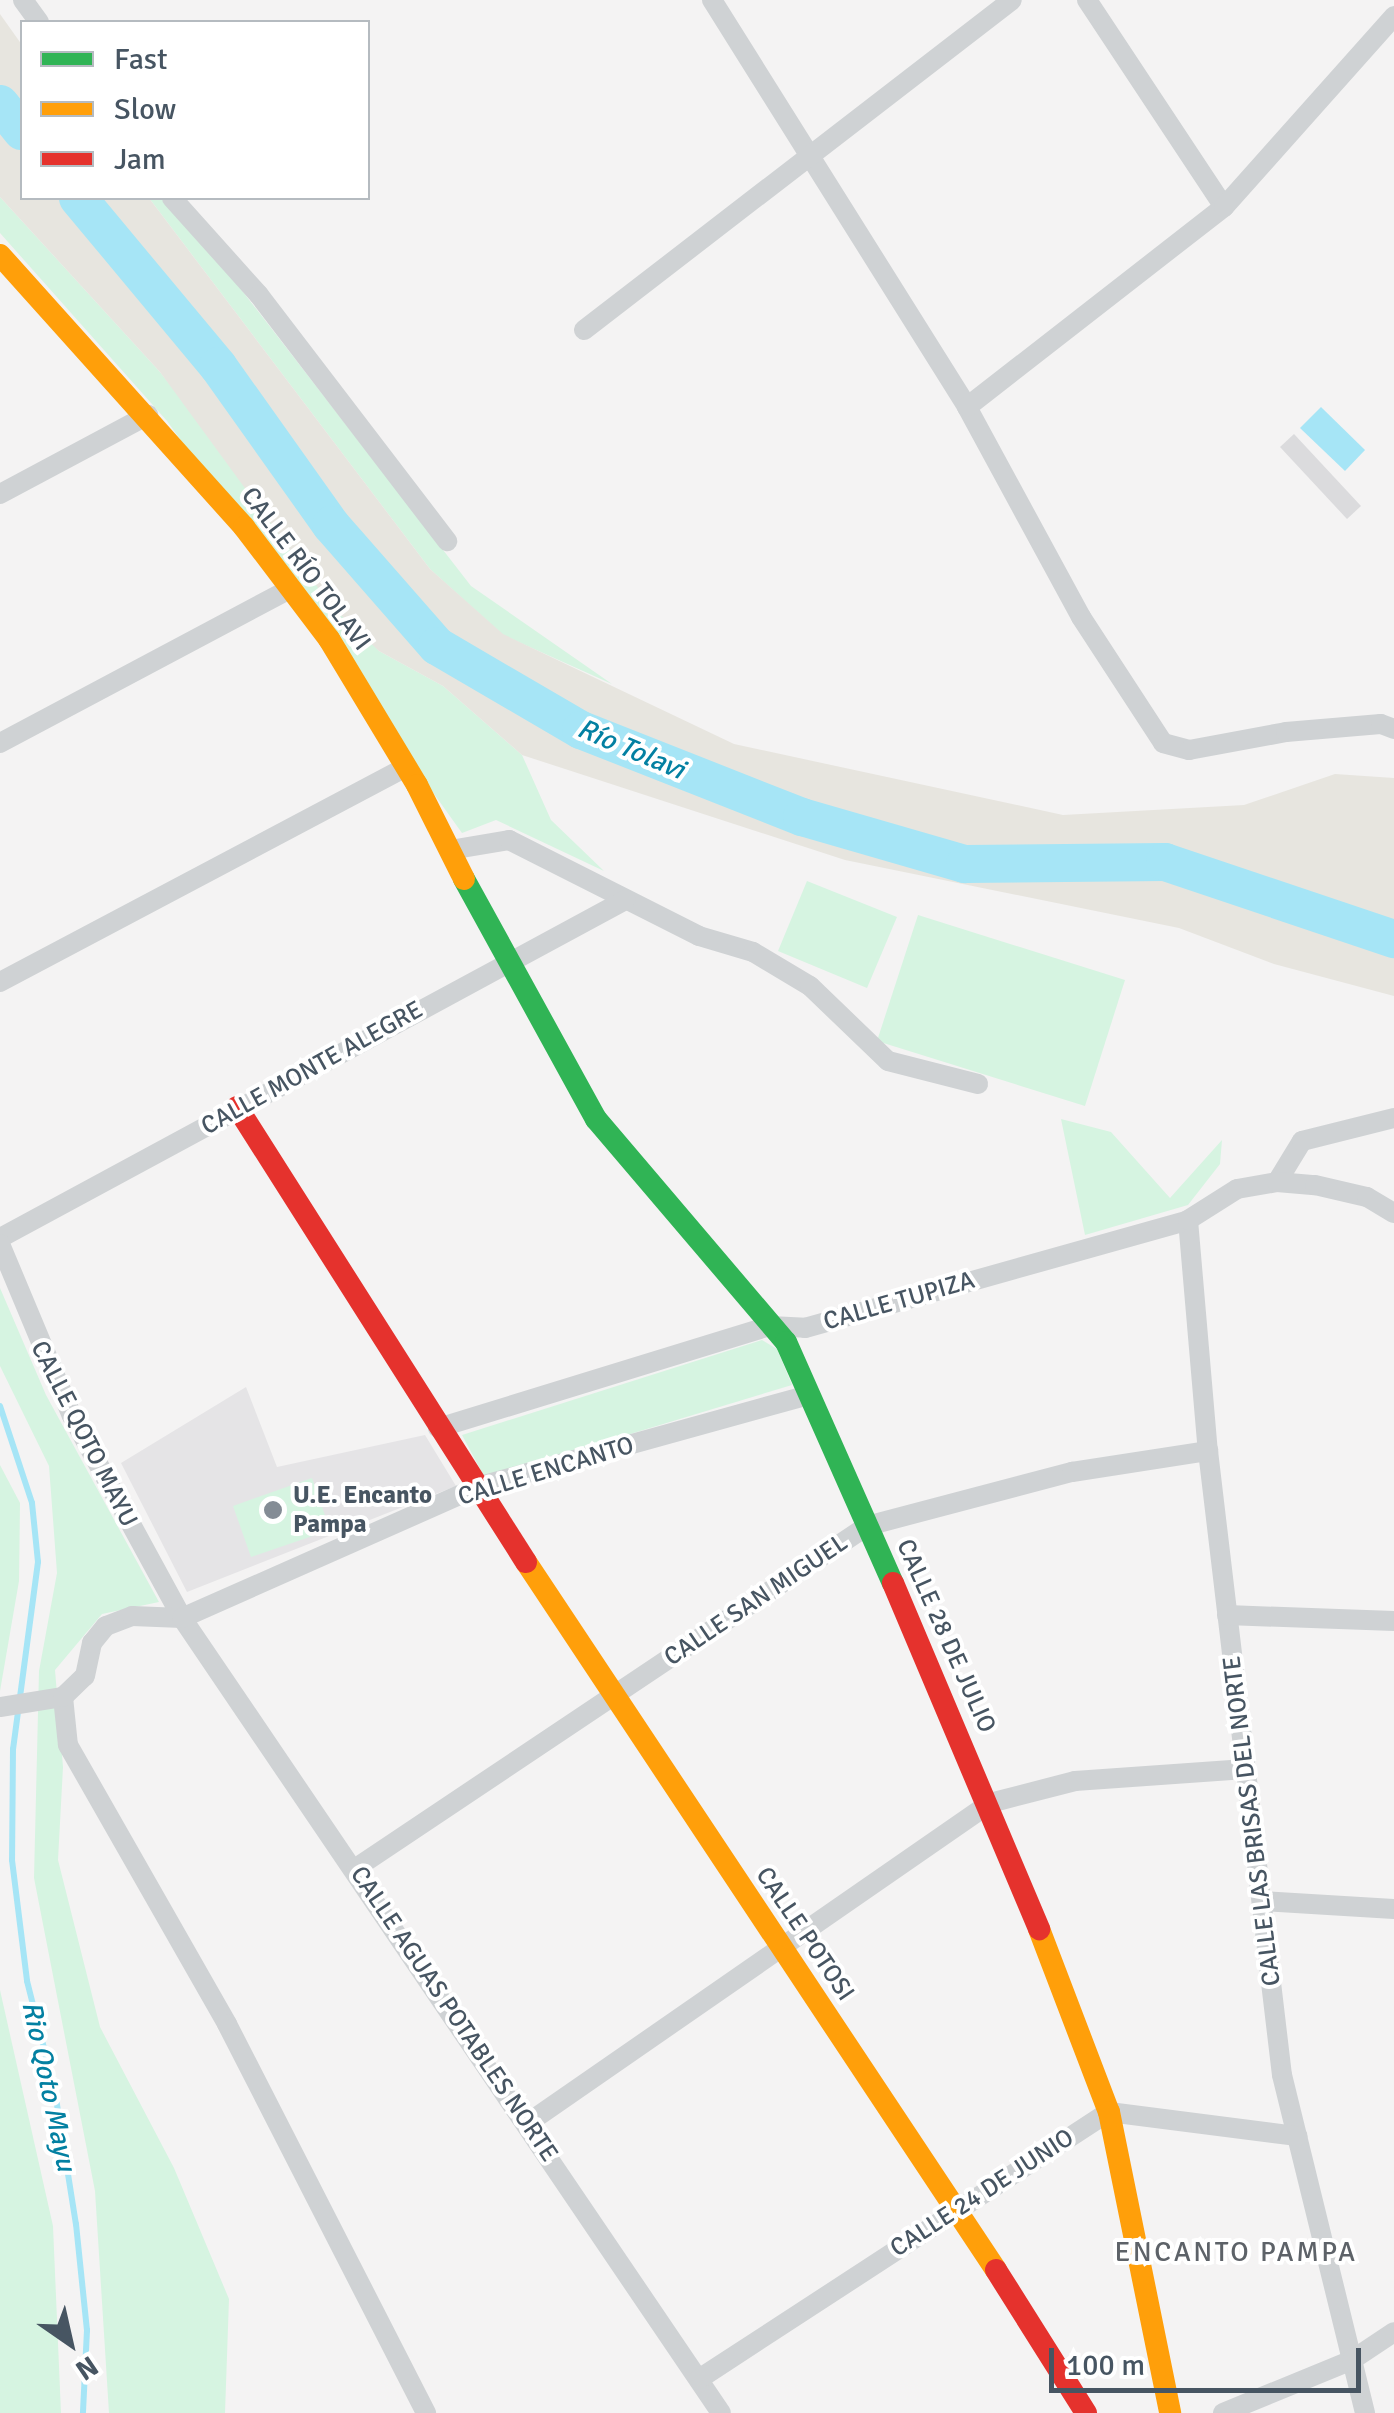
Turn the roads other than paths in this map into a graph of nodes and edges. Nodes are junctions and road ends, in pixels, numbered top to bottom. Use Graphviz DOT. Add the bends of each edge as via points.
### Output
graph roads {
  1 [pos="712,0"];
  2 [pos="1012,0"];
  3 [pos="1087,0"];
  4 [pos="1394,16"];
  5 [pos="807,156"];
  6 [pos="174,200"];
  7 [pos="1224,207"];
  8 [pos="0,255"];
  9 [pos="584,330"];
  10 [pos="968,407"];
  11 [pos="148,416"];
  12 [pos="0,494"];
  13 [pos="447,542"];
  14 [pos="291,588"];
  15 [pos="1394,729"];
  16 [pos="0,743"];
  17 [pos="406,767"];
  18 [pos="450,850"];
  19 [pos="625,900"];
  20 [pos="505,961"];
  21 [pos="0,982"];
  22 [pos="978,1084"];
  23 [pos="237,1107"];
  24 [pos="1394,1118"];
  25 [pos="1277,1182"];
  26 [pos="1394,1214"];
  27 [pos="1188,1220"];
  28 [pos="0,1241"];
  29 [pos="770,1326"];
  30 [pos="808,1395"];
  31 [pos="438,1428"];
  32 [pos="1208,1451"];
  33 [pos="477,1487"];
  34 [pos="867,1526"];
  35 [pos="1227,1615"];
  36 [pos="182,1618"];
  37 [pos="1394,1621"];
  38 [pos="63,1697"];
  39 [pos="611,1697"];
  40 [pos="0,1707"];
  41 [pos="1246,1768"];
  42 [pos="990,1803"];
  43 [pos="356,1868"];
  44 [pos="1264,1901"];
  45 [pos="1394,1909"];
  46 [pos="782,1949"];
  47 [pos="1108,2112"];
  48 [pos="528,2123"];
  49 [pos="1297,2136"];
  50 [pos="957,2206"];
  51 [pos="1394,2332"];
  52 [pos="1352,2360"];
  53 [pos="699,2379"];
  54 [pos="426,2413"];
  55 [pos="721,2413"];
  56 [pos="1086,2413"];
  57 [pos="1170,2413"];
  58 [pos="1223,2413"];
  59 [pos="1365,2413"];
  1 -- 5 [label="street"];
  2 -- 5 [label="street"];
  3 -- 7 [label="street"];
  4 -- 7 [label="street"];
  5 -- 9 [label="street"];
  5 -- 10 [label="street"];
  6 -- 13 [label="street" via="270,309"];
  7 -- 10 [label="street"];
  8 -- 11 [label="street, CALLE RÍO TOLAVI"];
  10 -- 15 [label="street" via="1080,617 1163,743 1188,750 1286,732 1381,724"];
  11 -- 12 [label="street"];
  11 -- 14 [label="street, CALLE RÍO TOLAVI"];
  14 -- 16 [label="street"];
  14 -- 17 [label="street, CALLE RÍO TOLAVI"];
  17 -- 18 [label="street, CALLE RÍO TOLAVI"];
  17 -- 21 [label="street"];
  18 -- 19 [label="street" via="508,840"];
  18 -- 20 [label="street, CALLE RÍO TOLAVI"];
  19 -- 20 [label="street, CALLE MONTE ALEGRE"];
  19 -- 22 [label="street" via="699,936 753,952 810,986 888,1061"];
  20 -- 23 [label="street, CALLE MONTE ALEGRE"];
  20 -- 29 [label="street, CALLE 28 DE JULIO" via="596,1118"];
  23 -- 28 [label="street, CALLE MONTE ALEGRE"];
  23 -- 31 [label="street, CALLE POTOSI"];
  24 -- 25 [label="street" via="1302,1141"];
  25 -- 26 [label="street" via="1367,1197"];
  25 -- 27 [label="street, CALLE TUPIZA" via="1238,1189"];
  27 -- 29 [label="street, CALLE TUPIZA" via="805,1328"];
  27 -- 32 [label="street, CALLE LAS BRISAS DEL NORTE"];
  28 -- 36 [label="street, CALLE QOTO MAYU" via="72,1416"];
  29 -- 30 [label="street, CALLE 28 DE JULIO" via="786,1342"];
  29 -- 31 [label="street, CALLE TUPIZA"];
  30 -- 33 [label="street, CALLE ENCANTO"];
  30 -- 34 [label="street, CALLE 28 DE JULIO"];
  31 -- 33 [label="street, CALLE POTOSI"];
  32 -- 34 [label="street, CALLE SAN MIGUEL" via="1072,1472"];
  32 -- 35 [label="street, CALLE LAS BRISAS DEL NORTE"];
  33 -- 36 [label="street, CALLE ENCANTO"];
  33 -- 39 [label="street, CALLE POTOSI"];
  34 -- 39 [label="street, CALLE SAN MIGUEL"];
  34 -- 42 [label="street, CALLE 28 DE JULIO"];
  35 -- 37 [label="street"];
  35 -- 41 [label="street, CALLE LAS BRISAS DEL NORTE"];
  36 -- 38 [label="street" via="132,1616 106,1626 92,1643 85,1676"];
  36 -- 43 [label="street, CALLE AGUAS POTABLES NORTE"];
  38 -- 40 [label="street"];
  38 -- 54 [label="street" via="68,1745 227,2024"];
  39 -- 43 [label="street, CALLE SAN MIGUEL"];
  39 -- 46 [label="street, CALLE POTOSI"];
  41 -- 42 [label="street" via="1074,1781"];
  41 -- 44 [label="street, CALLE LAS BRISAS DEL NORTE"];
  42 -- 46 [label="street"];
  42 -- 47 [label="street, CALLE 28 DE JULIO"];
  43 -- 48 [label="street, CALLE AGUAS POTABLES NORTE"];
  44 -- 45 [label="street"];
  44 -- 49 [label="street, CALLE LAS BRISAS DEL NORTE" via="1282,2076"];
  46 -- 48 [label="street"];
  46 -- 50 [label="street, CALLE POTOSI"];
  47 -- 49 [label="street"];
  47 -- 50 [label="street, CALLE 24 DE JUNIO"];
  47 -- 57 [label="street, CALLE 28 DE JULIO"];
  48 -- 53 [label="street, CALLE AGUAS POTABLES NORTE"];
  49 -- 52 [label="street, CALLE LAS BRISAS DEL NORTE"];
  50 -- 53 [label="street, CALLE 24 DE JUNIO"];
  50 -- 56 [label="street, CALLE POTOSI"];
  51 -- 52 [label="street"];
  52 -- 58 [label="street"];
  52 -- 59 [label="street, CALLE LAS BRISAS DEL NORTE"];
  53 -- 55 [label="street, CALLE AGUAS POTABLES NORTE"];
}
